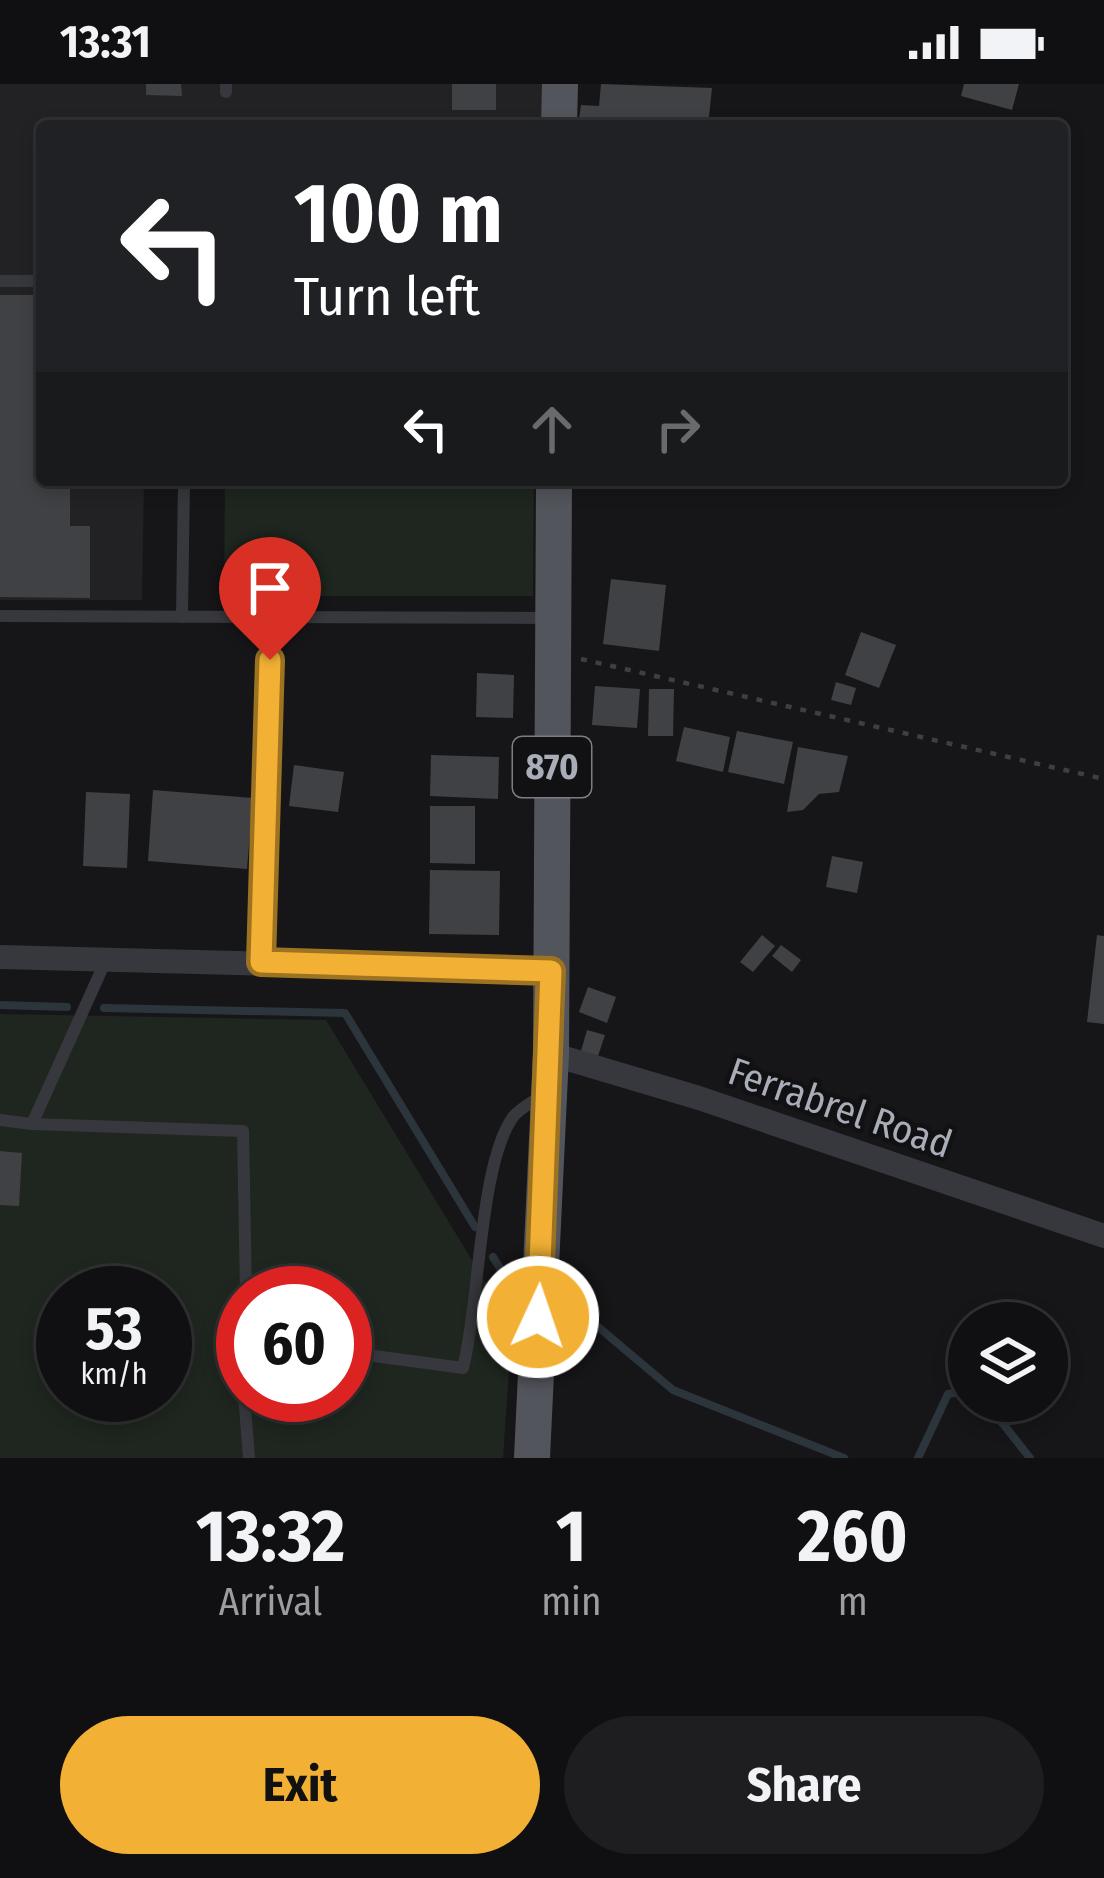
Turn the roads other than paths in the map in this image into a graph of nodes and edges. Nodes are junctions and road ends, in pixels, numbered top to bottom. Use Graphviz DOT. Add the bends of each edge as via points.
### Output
graph roads {
  1 [pos="560,84"];
  2 [pos="559,120"];
  3 [pos="0,281"];
  4 [pos="36,281"];
  5 [pos="184,486"];
  6 [pos="554,486"];
  7 [pos="0,616"];
  8 [pos="182,617"];
  9 [pos="271,617"];
  10 [pos="553,635"];
  11 [pos="0,957"];
  12 [pos="106,960"];
  13 [pos="261,962"];
  14 [pos="551,971"];
  15 [pos="550,1072"];
  16 [pos="0,1120"];
  17 [pos="32,1124"];
  18 [pos="1104,1236"];
  19 [pos="245,1266"];
  20 [pos="372,1356"];
  21 [pos="246,1422"];
  22 [pos="249,1458"];
  23 [pos="532,1458"];
  1 -- 2 [label="main road"];
  3 -- 4 [label="lane"];
  5 -- 8 [label="lane"];
  6 -- 10 [label="main road, 870"];
  7 -- 8 [label="lane"];
  8 -- 9 [label="lane"];
  9 -- 10 [label="lane"];
  9 -- 13 [label="lane"];
  10 -- 14 [label="main road, 870"];
  11 -- 12 [label="street"];
  12 -- 13 [label="street"];
  12 -- 17 [label="lane"];
  13 -- 14 [label="street"];
  14 -- 15 [label="main road, 870"];
  15 -- 18 [label="street, Ferrabrel Road" via="699,1098"];
  15 -- 20 [label="lane" via="494,1156 463,1368"];
  15 -- 23 [label="main road, 870"];
  16 -- 17 [label="lane"];
  17 -- 19 [label="lane" via="243,1132"];
  21 -- 22 [label="lane"];
}
